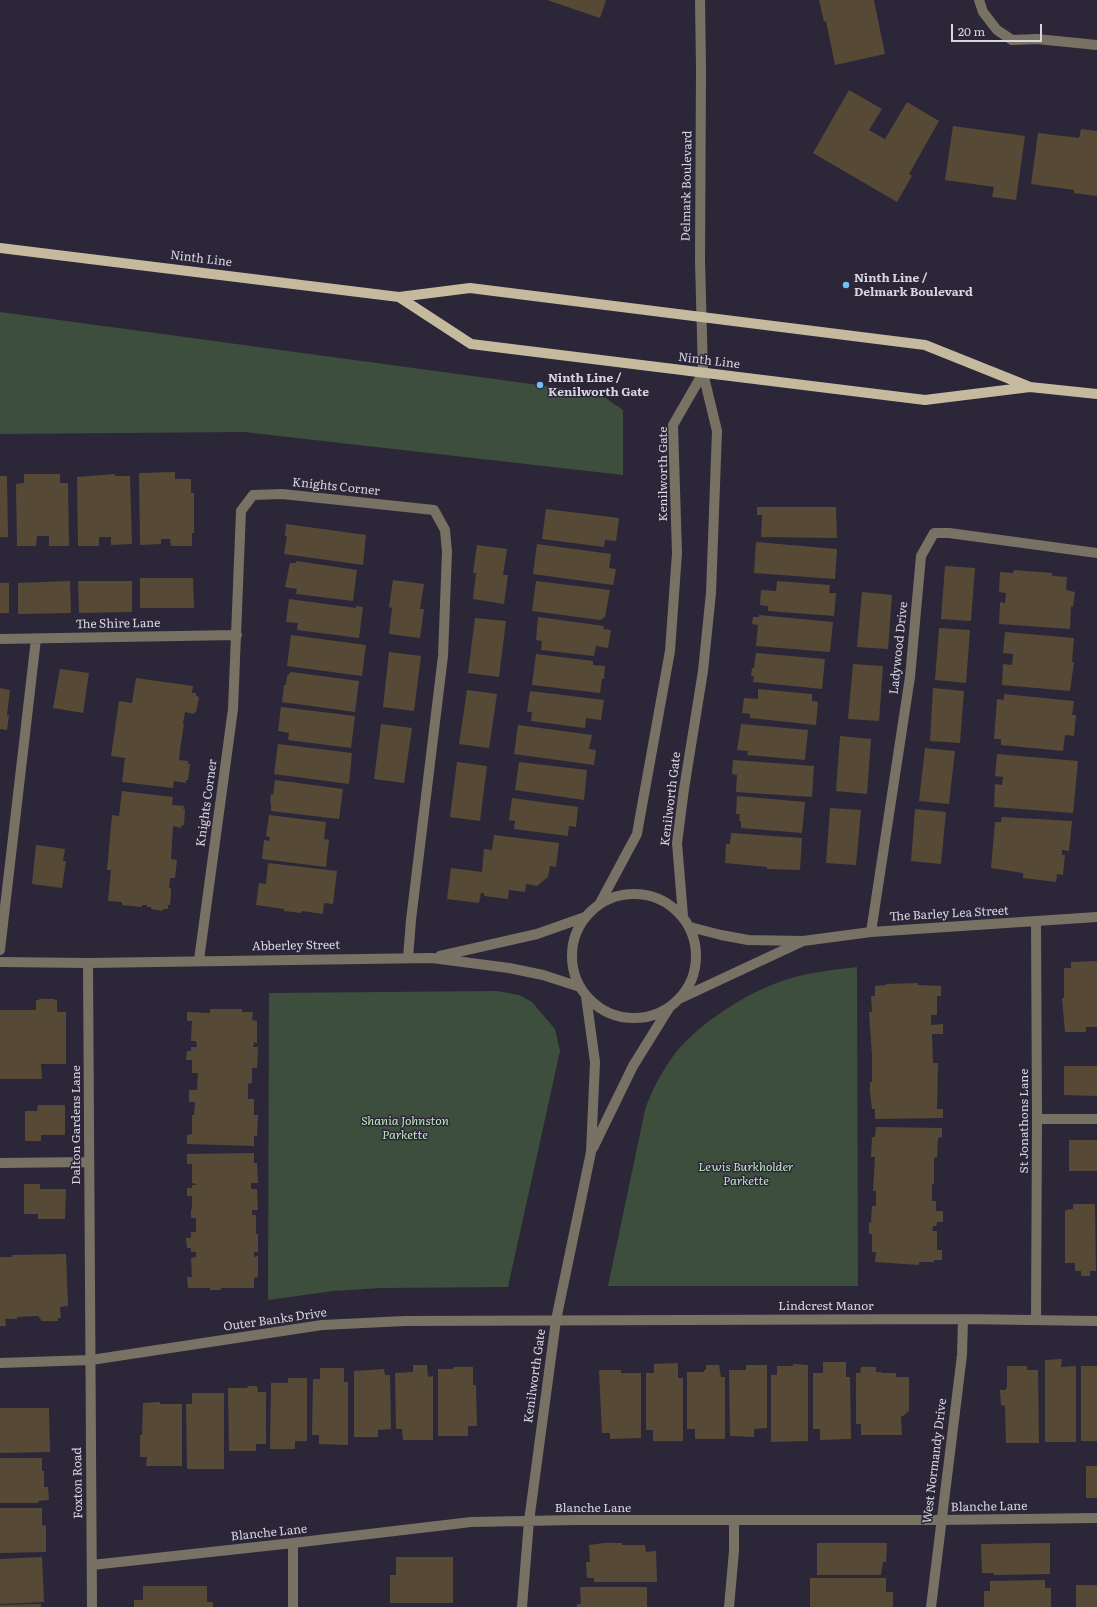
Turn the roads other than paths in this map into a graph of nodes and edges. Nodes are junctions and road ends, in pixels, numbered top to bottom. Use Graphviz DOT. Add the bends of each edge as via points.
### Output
graph roads {
  1 [pos="700,0"];
  2 [pos="979,0"];
  3 [pos="1097,45"];
  4 [pos="0,248"];
  5 [pos="399,296"];
  6 [pos="701,317"];
  7 [pos="702,373"];
  8 [pos="1030,387"];
  9 [pos="1097,394"];
  10 [pos="1097,553"];
  11 [pos="237,635"];
  12 [pos="0,639"];
  13 [pos="36,639"];
  14 [pos="600,903"];
  15 [pos="683,916"];
  16 [pos="585,917"];
  17 [pos="1097,917"];
  18 [pos="1036,922"];
  19 [pos="690,927"];
  20 [pos="870,932"];
  21 [pos="803,941"];
  22 [pos="0,950"];
  23 [pos="408,958"];
  24 [pos="432,958"];
  25 [pos="200,960"];
  26 [pos="0,962"];
  27 [pos="88,963"];
  28 [pos="583,991"];
  29 [pos="679,999"];
  30 [pos="669,1008"];
  31 [pos="1038,1119"];
  32 [pos="1097,1119"];
  33 [pos="591,1152"];
  34 [pos="88,1162"];
  35 [pos="0,1163"];
  36 [pos="963,1319"];
  37 [pos="556,1320"];
  38 [pos="1036,1320"];
  39 [pos="1097,1321"];
  40 [pos="90,1360"];
  41 [pos="0,1363"];
  42 [pos="1097,1518"];
  43 [pos="734,1520"];
  44 [pos="940,1520"];
  45 [pos="529,1521"];
  46 [pos="293,1544"];
  47 [pos="92,1565"];
  48 [pos="92,1607"];
  49 [pos="293,1607"];
  50 [pos="522,1607"];
  51 [pos="729,1607"];
  52 [pos="931,1607"];
  1 -- 6 [label="street, Delmark Boulevard"];
  2 -- 3 [label="street" via="983,12 996,30 1012,40 1037,39"];
  4 -- 5 [label="main road, Ninth Line"];
  5 -- 6 [label="main road, Ninth Line" via="470,288"];
  5 -- 7 [label="main road, Ninth Line" via="471,344"];
  6 -- 7 [label="street, Delmark Boulevard"];
  6 -- 8 [label="main road, Ninth Line" via="925,345"];
  7 -- 8 [label="main road, Ninth Line" via="925,400"];
  7 -- 14 [label="street, Kenilworth Gate" via="673,425 677,553 673,619 670,651 637,834"];
  7 -- 15 [label="street, Kenilworth Gate" via="717,431 711,594 703,671 677,843"];
  8 -- 9 [label="main road, Ninth Line"];
  10 -- 20 [label="street, Ladywood Drive" via="934,533 921,556 910,677"];
  11 -- 13 [label="street, The Shire Lane"];
  11 -- 23 [label="street, Knights Corner" via="241,511 253,495 282,494 434,510 444,530 447,552 443,656"];
  11 -- 25 [label="street, Knights Corner" via="233,709"];
  12 -- 13 [label="street, The Shire Lane"];
  13 -- 22 [label="street"];
  14 -- 15 [label="street" via="617,895 636,893 654,896 670,904"];
  14 -- 16 [label="street"];
  15 -- 19 [label="street"];
  16 -- 24 [label="street, Abberley Street" via="537,934"];
  16 -- 28 [label="street" via="575,936 571,956 575,977"];
  17 -- 18 [label="street, The Barley Lea Street"];
  18 -- 20 [label="street, The Barley Lea Street"];
  18 -- 31 [label="street, St Jonathons Lane"];
  19 -- 21 [label="street, The Barley Lea Street" via="748,940"];
  19 -- 29 [label="street" via="696,950 696,968 690,985"];
  20 -- 21 [label="street, The Barley Lea Street"];
  21 -- 29 [label="street, The Barley Lea Street"];
  23 -- 24 [label="street, Abberley Street"];
  23 -- 25 [label="street, Abberley Street"];
  24 -- 28 [label="street, Abberley Street" via="543,975"];
  25 -- 27 [label="street, Abberley Street"];
  26 -- 27 [label="street"];
  27 -- 34 [label="street, Dalton Gardens Lane"];
  28 -- 30 [label="street" via="599,1008 616,1016 652,1016"];
  28 -- 33 [label="street, Kenilworth Gate" via="595,1062"];
  29 -- 30 [label="street"];
  30 -- 33 [label="street, Kenilworth Gate" via="633,1066"];
  31 -- 32 [label="street"];
  31 -- 38 [label="street, St Jonathons Lane"];
  33 -- 37 [label="street, Kenilworth Gate"];
  34 -- 35 [label="street"];
  34 -- 40 [label="street, Dalton Gardens Lane"];
  36 -- 37 [label="street, Lindcrest Manor"];
  36 -- 38 [label="street, Lindcrest Manor"];
  36 -- 44 [label="street, West Normandy Drive" via="962,1355"];
  37 -- 40 [label="street, Outer Banks Drive" via="405,1321 322,1325"];
  37 -- 45 [label="street, Kenilworth Gate"];
  38 -- 39 [label="street, Lindcrest Manor"];
  40 -- 41 [label="street, Outer Banks Drive"];
  40 -- 47 [label="street, Foxton Road"];
  42 -- 44 [label="street, Blanche Lane"];
  43 -- 44 [label="street, Blanche Lane"];
  43 -- 45 [label="street, Blanche Lane"];
  43 -- 51 [label="street"];
  44 -- 52 [label="street, West Normandy Drive"];
  45 -- 46 [label="street, Blanche Lane" via="470,1522"];
  45 -- 50 [label="street, Kenilworth Gate"];
  46 -- 47 [label="street, Blanche Lane"];
  46 -- 49 [label="street"];
  47 -- 48 [label="street, Foxton Road"];
}
